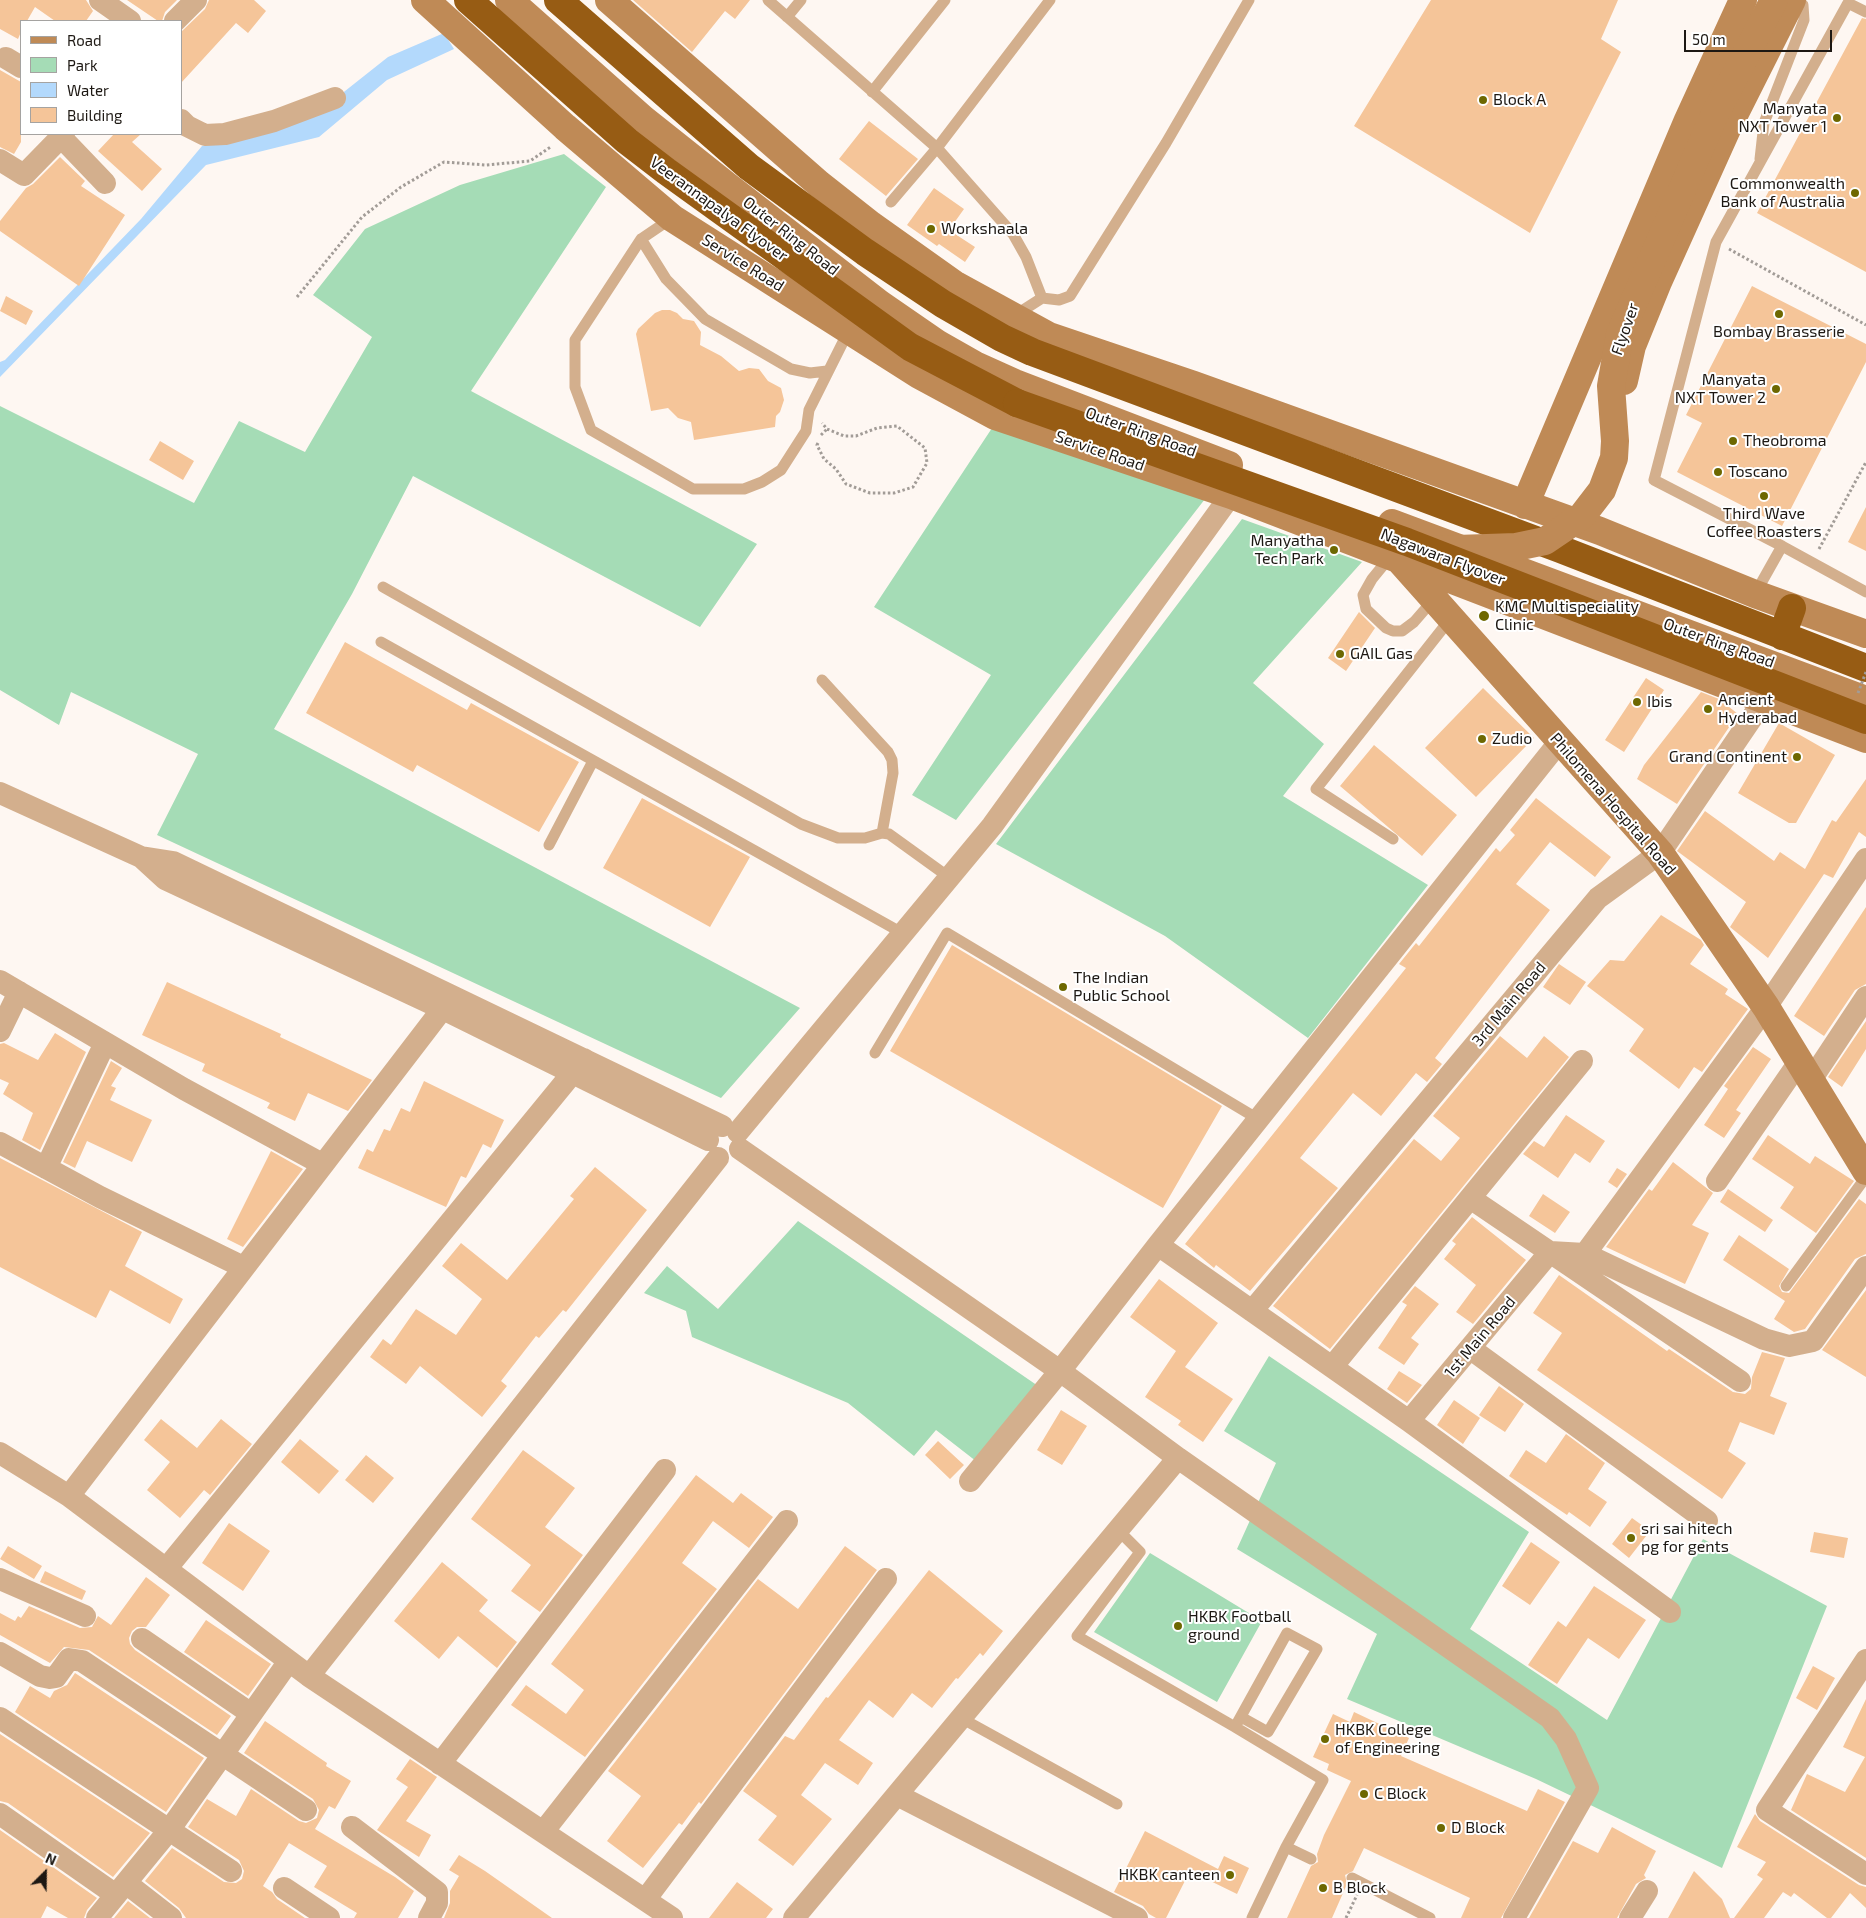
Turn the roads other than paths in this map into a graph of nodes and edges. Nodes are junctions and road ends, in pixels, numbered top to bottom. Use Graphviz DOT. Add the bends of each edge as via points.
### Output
graph roads {
  1 [pos="100,0"];
  2 [pos="196,0"];
  3 [pos="425,0"];
  4 [pos="468,0"];
  5 [pos="509,0"];
  6 [pos="558,0"];
  7 [pos="609,0"];
  8 [pos="768,0"];
  9 [pos="801,0"];
  10 [pos="945,0"];
  11 [pos="1050,0"];
  12 [pos="1249,0"];
  13 [pos="1743,0"];
  14 [pos="1774,0"];
  15 [pos="1792,0"];
  16 [pos="1798,0"];
  17 [pos="1866,12"];
  18 [pos="787,17"];
  19 [pos="129,20"];
  20 [pos="176,20"];
  21 [pos="872,92"];
  22 [pos="335,98"];
  23 [pos="182,121"];
  24 [pos="62,135"];
  25 [pos="937,148"];
  26 [pos="0,160"];
  27 [pos="1759,165"];
  28 [pos="105,183"];
  29 [pos="891,202"];
  30 [pos="672,218"];
  31 [pos="641,238"];
  32 [pos="1042,298"];
  33 [pos="1005,326"];
  34 [pos="849,330"];
  35 [pos="827,372"];
  36 [pos="1017,403"];
  37 [pos="1231,495"];
  38 [pos="1525,505"];
  39 [pos="1600,530"];
  40 [pos="1782,546"];
  41 [pos="1427,550"];
  42 [pos="1394,557"];
  43 [pos="383,587"];
  44 [pos="1866,592"];
  45 [pos="1755,594"];
  46 [pos="1792,608"];
  47 [pos="1443,609"];
  48 [pos="1866,634"];
  49 [pos="1782,636"];
  50 [pos="381,642"];
  51 [pos="1866,668"];
  52 [pos="822,680"];
  53 [pos="1764,700"];
  54 [pos="1866,700"];
  55 [pos="1866,720"];
  56 [pos="1866,739"];
  57 [pos="1560,741"];
  58 [pos="594,761"];
  59 [pos="0,793"];
  60 [pos="882,833"];
  61 [pos="1393,839"];
  62 [pos="549,845"];
  63 [pos="1660,852"];
  64 [pos="1866,858"];
  65 [pos="950,878"];
  66 [pos="904,934"];
  67 [pos="9,986"];
  68 [pos="1866,997"];
  69 [pos="447,1003"];
  70 [pos="1766,1007"];
  71 [pos="0,1031"];
  72 [pos="105,1043"];
  73 [pos="875,1053"];
  74 [pos="1582,1061"];
  75 [pos="578,1066"];
  76 [pos="1805,1071"];
  77 [pos="1258,1119"];
  78 [pos="725,1141"];
  79 [pos="0,1143"];
  80 [pos="322,1164"];
  81 [pos="46,1168"];
  82 [pos="1866,1171"];
  83 [pos="1866,1177"];
  84 [pos="1717,1181"];
  85 [pos="1470,1198"];
  86 [pos="1158,1245"];
  87 [pos="1550,1252"];
  88 [pos="1585,1254"];
  89 [pos="243,1267"];
  90 [pos="1866,1267"];
  91 [pos="1786,1286"];
  92 [pos="1252,1311"];
  93 [pos="1471,1349"];
  94 [pos="1332,1367"];
  95 [pos="1060,1371"];
  96 [pos="1740,1381"];
  97 [pos="1408,1420"];
  98 [pos="0,1453"];
  99 [pos="1178,1458"];
  100 [pos="665,1470"];
  101 [pos="970,1481"];
  102 [pos="69,1496"];
  103 [pos="787,1521"];
  104 [pos="1707,1521"];
  105 [pos="1118,1530"];
  106 [pos="166,1569"];
  107 [pos="0,1579"];
  108 [pos="886,1579"];
  109 [pos="1670,1612"];
  110 [pos="85,1616"];
  111 [pos="142,1640"];
  112 [pos="0,1653"];
  113 [pos="1866,1660"];
  114 [pos="289,1661"];
  115 [pos="309,1676"];
  116 [pos="250,1713"];
  117 [pos="0,1718"];
  118 [pos="961,1718"];
  119 [pos="1238,1722"];
  120 [pos="221,1755"];
  121 [pos="440,1764"];
  122 [pos="896,1795"];
  123 [pos="1117,1804"];
  124 [pos="306,1810"];
  125 [pos="0,1814"];
  126 [pos="352,1827"];
  127 [pos="170,1828"];
  128 [pos="543,1832"];
  129 [pos="1286,1847"];
  130 [pos="1311,1859"];
  131 [pos="231,1871"];
  132 [pos="1866,1874"];
  133 [pos="1352,1878"];
  134 [pos="284,1888"];
  135 [pos="121,1889"];
  136 [pos="1648,1891"];
  137 [pos="644,1900"];
  138 [pos="1109,1912"];
  139 [pos="97,1918"];
  140 [pos="171,1918"];
  141 [pos="329,1918"];
  142 [pos="429,1918"];
  143 [pos="672,1918"];
  144 [pos="794,1918"];
  145 [pos="1137,1918"];
  146 [pos="1252,1918"];
  147 [pos="1430,1918"];
  148 [pos="1514,1918"];
  149 [pos="1630,1918"];
  1 -- 19 [label="street"];
  2 -- 20 [label="street"];
  3 -- 30 [label="street, Service Road" via="565,127"];
  4 -- 36 [label="highway, Veerannapalya Flyover" via="627,141 666,171 910,347"];
  5 -- 54 [label="street, Outer Ring Road" via="643,119 726,186 894,314 975,365 1090,413 1434,537"];
  6 -- 33 [label="highway, Outer Ring Road" via="749,167 834,231 965,317"];
  7 -- 33 [label="street" via="819,184"];
  8 -- 18 [label="lane"];
  9 -- 18 [label="lane"];
  10 -- 21 [label="lane"];
  11 -- 25 [label="lane"];
  12 -- 32 [label="lane" via="1166,143 1070,296 1059,300"];
  13 -- 38 [label="street" via="1680,138"];
  14 -- 41 [label="street, Flyover, bridge" via="1713,118 1620,334 1611,386 1614,458 1602,490 1582,516 1544,541 1516,547"];
  15 -- 39 [label="street" via="1727,129 1632,346 1618,408"];
  16 -- 27 [label="lane" via="1803,6 1804,20 1764,123"];
  17 -- 27 [label="lane" via="1848,2"];
  18 -- 21 [label="lane"];
  21 -- 25 [label="lane"];
  22 -- 23 [label="street" via="274,121 225,134 205,135"];
  24 -- 26 [label="street" via="24,175"];
  24 -- 28 [label="street"];
  25 -- 29 [label="lane"];
  25 -- 32 [label="lane" via="1013,234"];
  27 -- 40 [label="lane" via="1716,242 1654,480"];
  30 -- 31 [label="lane"];
  30 -- 34 [label="street, Service Road"];
  31 -- 35 [label="lane" via="666,279 705,320 791,369"];
  31 -- 35 [label="lane" via="576,340 575,386 591,430 694,489 744,489 781,470 806,432 809,410"];
  32 -- 33 [label="lane"];
  33 -- 38 [label="street" via="1048,336 1194,385"];
  33 -- 49 [label="highway, Outer Ring Road" via="1032,352 1551,545"];
  34 -- 35 [label="lane"];
  34 -- 37 [label="street, Service Road" via="919,375 996,416"];
  36 -- 41 [label="highway, Nagawara Flyover, bridge"];
  37 -- 42 [label="street, Service Road"];
  37 -- 65 [label="street" via="992,826"];
  38 -- 39 [label="street"];
  39 -- 45 [label="street"];
  40 -- 44 [label="lane"];
  40 -- 45 [label="lane"];
  41 -- 55 [label="highway, Nagawara Flyover, bridge"];
  42 -- 47 [label="street, Philomena Hospital Road"];
  42 -- 47 [label="lane" via="1372,579 1363,595 1366,609 1386,628 1402,631"];
  42 -- 53 [label="street, Service Road"];
  43 -- 60 [label="lane" via="801,824 838,838 865,838"];
  45 -- 46 [label="street"];
  46 -- 48 [label="street"];
  46 -- 49 [label="highway"];
  47 -- 57 [label="street, Philomena Hospital Road"];
  47 -- 61 [label="lane" via="1316,789"];
  49 -- 51 [label="highway, Outer Ring Road"];
  50 -- 58 [label="lane"];
  52 -- 60 [label="lane" via="892,760 893,774"];
  53 -- 56 [label="street, Service Road"];
  53 -- 63 [label="street, 3rd Main Road"];
  57 -- 63 [label="street, Philomena Hospital Road"];
  57 -- 77 [label="street"];
  58 -- 62 [label="lane"];
  58 -- 66 [label="lane"];
  59 -- 69 [label="street" via="140,858 165,879"];
  60 -- 65 [label="lane" via="896,837"];
  63 -- 70 [label="street, Philomena Hospital Road"];
  63 -- 92 [label="street, 3rd Main Road" via="1598,898"];
  64 -- 70 [label="street"];
  65 -- 66 [label="street"];
  66 -- 78 [label="street"];
  67 -- 71 [label="street"];
  67 -- 72 [label="street"];
  68 -- 76 [label="street"];
  69 -- 75 [label="street"];
  69 -- 80 [label="street"];
  70 -- 76 [label="street, Philomena Hospital Road"];
  70 -- 88 [label="street"];
  72 -- 80 [label="street"];
  72 -- 81 [label="street"];
  73 -- 77 [label="lane" via="947,933"];
  74 -- 85 [label="street"];
  75 -- 78 [label="street"];
  75 -- 106 [label="street"];
  76 -- 82 [label="street, Philomena Hospital Road"];
  76 -- 84 [label="street"];
  77 -- 86 [label="street"];
  78 -- 95 [label="street"];
  78 -- 115 [label="street"];
  79 -- 81 [label="street"];
  80 -- 89 [label="street"];
  81 -- 89 [label="street"];
  83 -- 91 [label="lane"];
  85 -- 87 [label="street"];
  85 -- 94 [label="street"];
  86 -- 92 [label="street"];
  86 -- 95 [label="street"];
  87 -- 88 [label="street"];
  87 -- 93 [label="street, 1st Main Road"];
  87 -- 96 [label="street"];
  88 -- 90 [label="street" via="1764,1339 1789,1346 1813,1341"];
  89 -- 102 [label="street"];
  92 -- 94 [label="street"];
  93 -- 97 [label="street, 1st Main Road"];
  93 -- 104 [label="street"];
  94 -- 97 [label="street"];
  95 -- 99 [label="street"];
  95 -- 101 [label="street"];
  97 -- 109 [label="street"];
  98 -- 102 [label="street"];
  99 -- 105 [label="street"];
  99 -- 148 [label="street" via="1550,1718 1566,1738 1588,1788"];
  100 -- 121 [label="street"];
  102 -- 106 [label="street"];
  103 -- 128 [label="street"];
  105 -- 118 [label="street"];
  105 -- 119 [label="lane" via="1140,1552 1077,1636"];
  106 -- 114 [label="street"];
  107 -- 110 [label="street"];
  108 -- 137 [label="street"];
  111 -- 116 [label="street"];
  112 -- 120 [label="street" via="40,1676 50,1678 56,1676 68,1659 82,1661"];
  113 -- 132 [label="street" via="1767,1810"];
  114 -- 115 [label="street"];
  114 -- 116 [label="street"];
  115 -- 121 [label="street"];
  116 -- 120 [label="street"];
  117 -- 127 [label="street"];
  118 -- 122 [label="street"];
  118 -- 123 [label="lane"];
  119 -- 119 [label="lane" via="1287,1633 1317,1649 1268,1732"];
  119 -- 129 [label="lane" via="1323,1780"];
  120 -- 124 [label="street"];
  120 -- 127 [label="street"];
  121 -- 128 [label="street"];
  122 -- 138 [label="street"];
  122 -- 144 [label="street"];
  125 -- 135 [label="street"];
  126 -- 142 [label="street" via="437,1892 437,1903"];
  127 -- 131 [label="street"];
  127 -- 135 [label="street"];
  128 -- 137 [label="street"];
  129 -- 130 [label="lane"];
  129 -- 146 [label="lane"];
  133 -- 147 [label="lane"];
  134 -- 141 [label="street"];
  135 -- 139 [label="street"];
  135 -- 140 [label="street"];
  136 -- 149 [label="street"];
  137 -- 143 [label="street"];
  138 -- 145 [label="street"];
}
